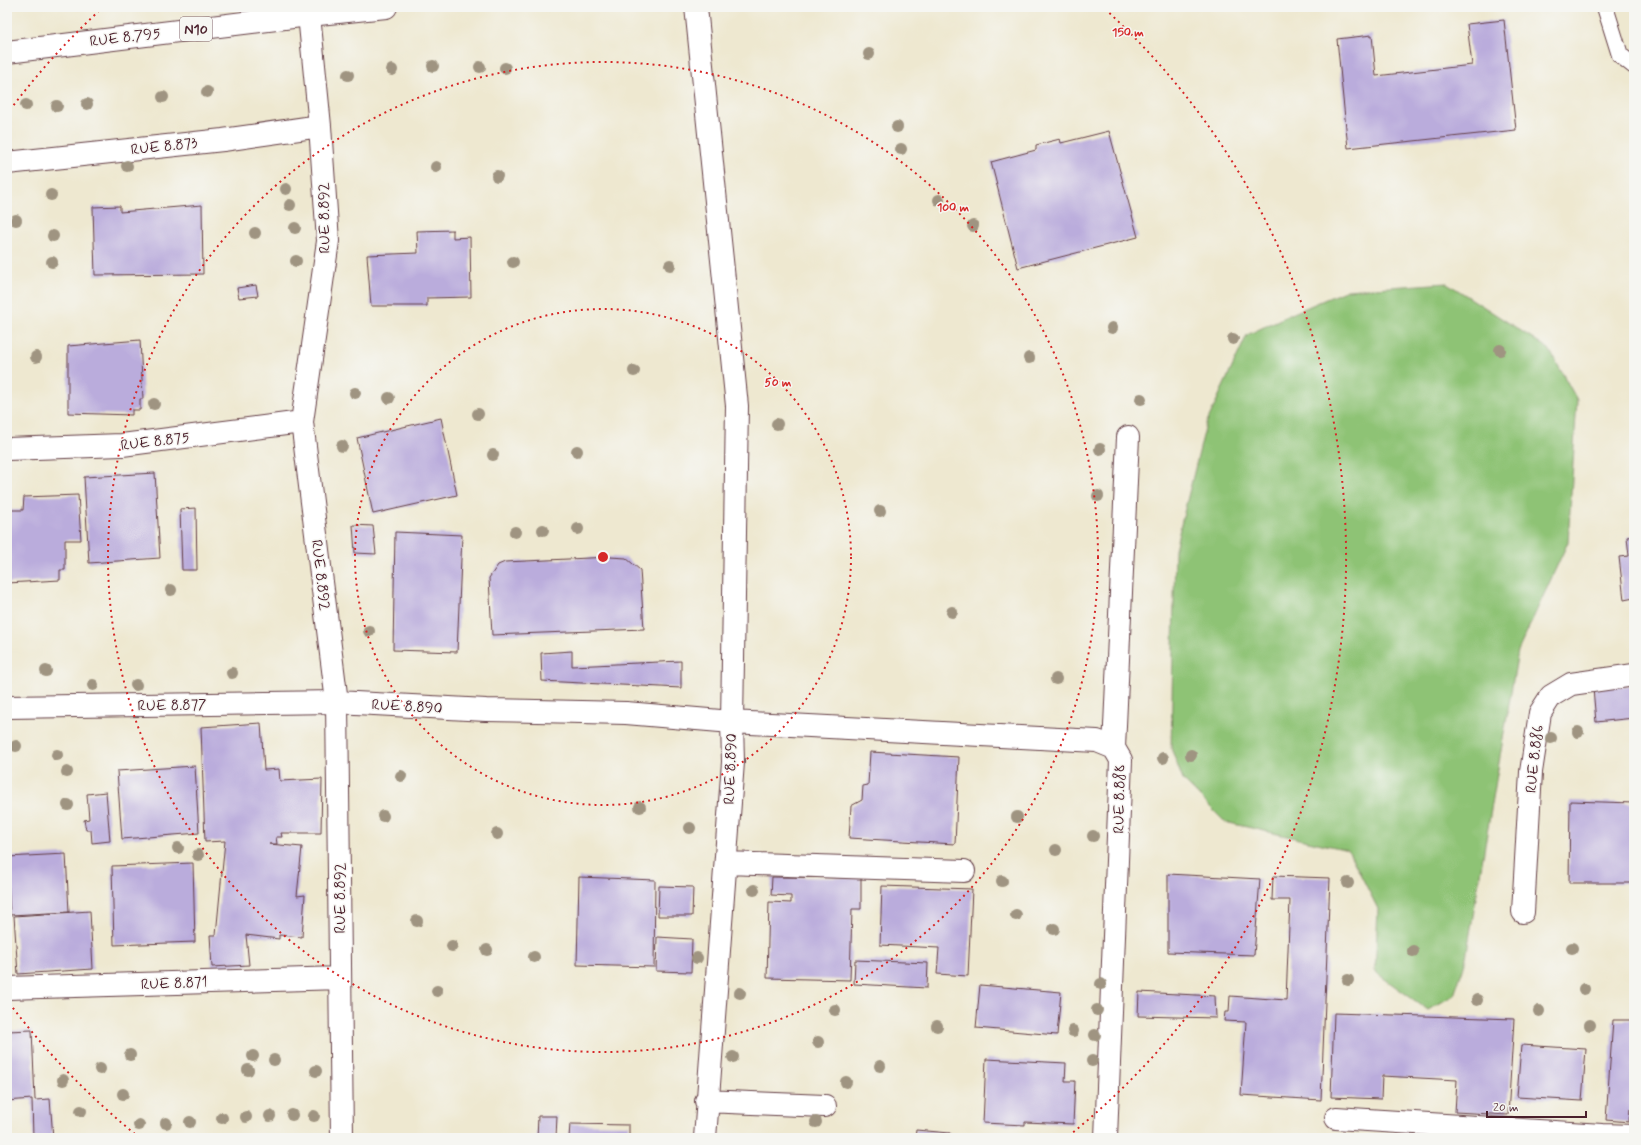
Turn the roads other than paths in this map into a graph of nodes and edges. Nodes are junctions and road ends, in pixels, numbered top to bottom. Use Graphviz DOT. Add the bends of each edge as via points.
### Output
graph roads {
  1 [pos="386,7"];
  2 [pos="696,7"];
  3 [pos="1605,7"];
  4 [pos="309,14"];
  5 [pos="7,52"];
  6 [pos="1634,66"];
  7 [pos="320,126"];
  8 [pos="7,163"];
  9 [pos="302,422"];
  10 [pos="1128,437"];
  11 [pos="7,449"];
  12 [pos="1634,675"];
  13 [pos="337,702"];
  14 [pos="7,707"];
  15 [pos="732,722"];
  16 [pos="1114,748"];
  17 [pos="726,864"];
  18 [pos="964,871"];
  19 [pos="1523,912"];
  20 [pos="340,978"];
  21 [pos="7,988"];
  22 [pos="706,1101"];
  23 [pos="825,1106"];
  24 [pos="1336,1118"];
  25 [pos="1634,1136"];
  26 [pos="342,1138"];
  27 [pos="705,1138"];
  28 [pos="1106,1138"];
  1 -- 4 [label="main road, RUE 8.795 / N10"];
  2 -- 15 [label="main road" via="737,406"];
  3 -- 6 [label="lane" via="1620,55"];
  4 -- 5 [label="main road, RUE 8.795 / N10"];
  4 -- 7 [label="main road, RUE 8.892"];
  7 -- 8 [label="main road, RUE 8.873" via="223,140"];
  7 -- 9 [label="main road, RUE 8.892" via="328,241"];
  9 -- 11 [label="main road, RUE 8.875" via="122,445"];
  9 -- 13 [label="main road, RUE 8.892"];
  10 -- 16 [label="main road, RUE 8.888"];
  12 -- 19 [label="main road, RUE 8.886" via="1571,684 1551,696 1540,713 1531,772"];
  13 -- 14 [label="main road, RUE 8.877"];
  13 -- 15 [label="main road, RUE 8.890" via="486,710 626,713"];
  13 -- 20 [label="main road, RUE 8.892"];
  15 -- 16 [label="main road" via="1097,741"];
  15 -- 17 [label="main road, RUE 8.890" via="733,762"];
  16 -- 28 [label="main road, RUE 8.888" via="1122,760"];
  17 -- 18 [label="main road"];
  17 -- 22 [label="main road, RUE 8.890"];
  20 -- 21 [label="main road, RUE 8.871"];
  20 -- 26 [label="main road, RUE 8.892"];
  22 -- 23 [label="main road"];
  22 -- 27 [label="main road, RUE 8.890"];
  24 -- 25 [label="main road"];
}
